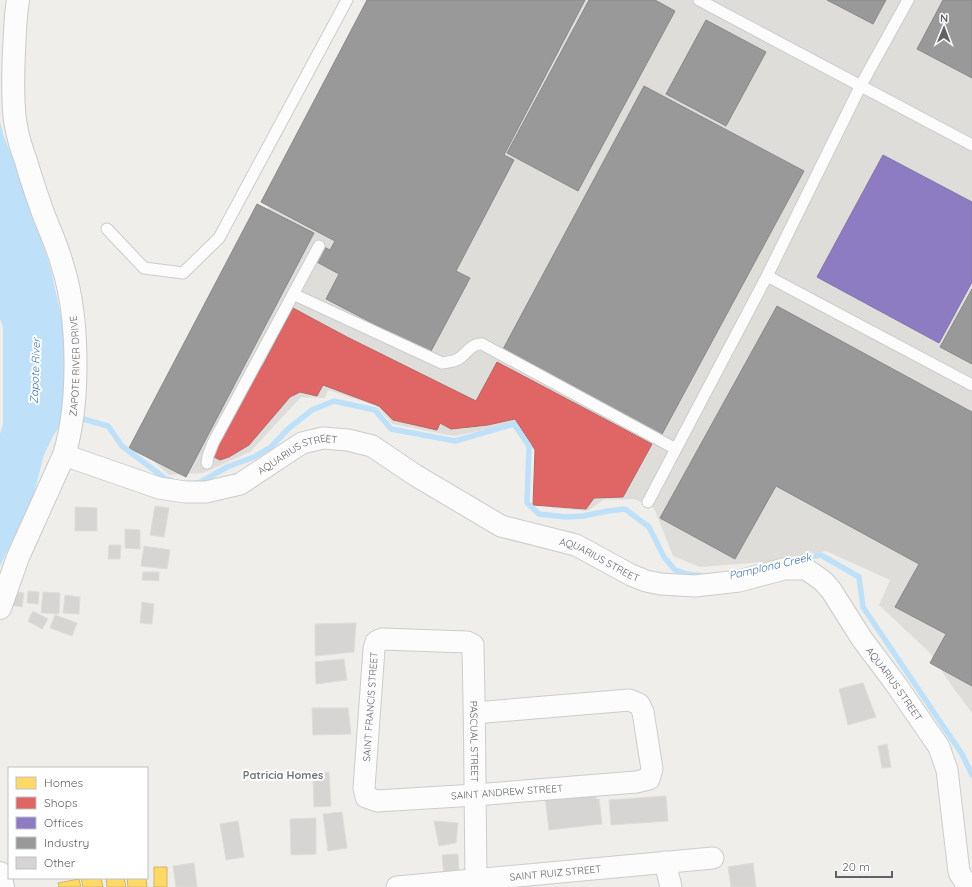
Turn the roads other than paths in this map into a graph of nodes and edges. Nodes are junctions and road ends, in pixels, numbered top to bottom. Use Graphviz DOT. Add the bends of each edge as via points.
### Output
graph roads {
  1 [pos="18,0"];
  2 [pos="347,0"];
  3 [pos="699,0"];
  4 [pos="908,0"];
  5 [pos="861,85"];
  6 [pos="972,145"];
  7 [pos="107,229"];
  8 [pos="319,246"];
  9 [pos="767,276"];
  10 [pos="293,294"];
  11 [pos="972,386"];
  12 [pos="676,449"];
  13 [pos="66,451"];
  14 [pos="207,463"];
  15 [pos="648,502"];
  16 [pos="0,608"];
  17 [pos="472,645"];
  18 [pos="474,713"];
  19 [pos="475,795"];
  20 [pos="366,797"];
  21 [pos="713,858"];
  22 [pos="666,862"];
  23 [pos="0,873"];
  24 [pos="563,879"];
  25 [pos="476,883"];
  26 [pos="3,887"];
  27 [pos="397,887"];
  28 [pos="671,887"];
  29 [pos="972,887"];
  1 -- 13 [label="main road, ZAPOTE RIVER DRIVE" via="12,79 15,122 25,160 63,267 74,334 73,404"];
  2 -- 7 [label="lane" via="219,238 183,273 144,268"];
  3 -- 5 [label="lane"];
  4 -- 5 [label="lane"];
  5 -- 6 [label="lane"];
  5 -- 9 [label="lane"];
  8 -- 10 [label="lane"];
  9 -- 11 [label="lane"];
  9 -- 12 [label="lane"];
  10 -- 12 [label="lane" via="442,363 460,358 471,346 482,344"];
  10 -- 14 [label="lane" via="213,444"];
  12 -- 15 [label="lane"];
  13 -- 16 [label="main road, ZAPOTE RIVER DRIVE" via="18,557"];
  13 -- 29 [label="street, AQUARIUS STREET" via="159,488 206,492 240,484 302,443 323,438 348,440 372,446 501,526 576,546 646,581 695,586 739,581 784,569 806,569 831,590 862,639 939,747 947,770 959,872 965,882"];
  17 -- 18 [label="street, PASCUAL STREET"];
  17 -- 20 [label="street, SAINT FRANCIS STREET" via="467,642 382,639 376,642 364,788"];
  18 -- 19 [label="street, PASCUAL STREET"];
  18 -- 19 [label="street, SAINT ANDREW STREET" via="629,700 639,704 643,712 652,769 649,779 636,782"];
  19 -- 20 [label="street, SAINT ANDREW STREET" via="377,801"];
  19 -- 25 [label="street, PASCUAL STREET"];
  21 -- 22 [label="street, SAINT RUIZ STREET"];
  22 -- 24 [label="street, SAINT RUIZ STREET"];
  22 -- 28 [label="street"];
  23 -- 26 [label="main road"];
  24 -- 25 [label="street, SAINT RUIZ STREET"];
  25 -- 27 [label="street, SAINT RUIZ STREET"];
}
